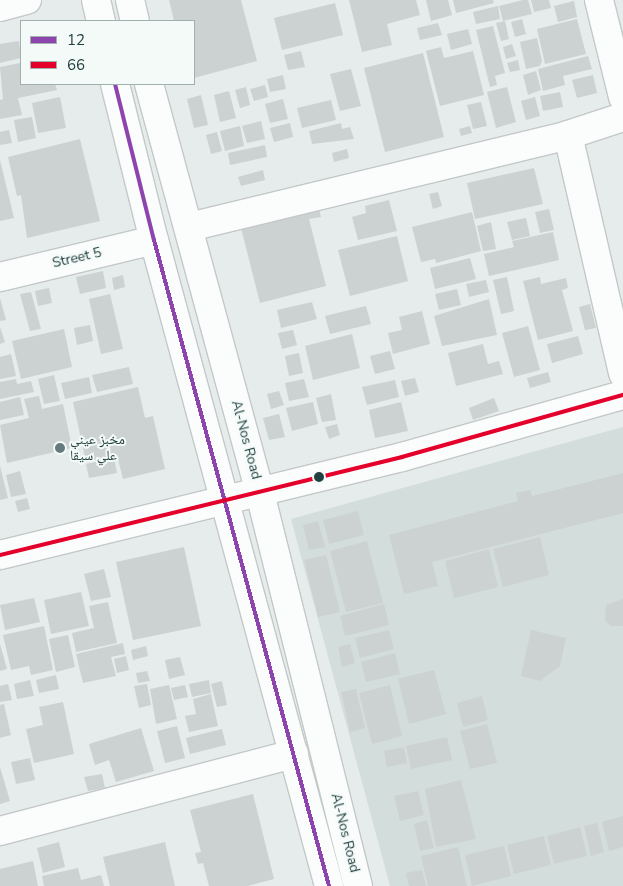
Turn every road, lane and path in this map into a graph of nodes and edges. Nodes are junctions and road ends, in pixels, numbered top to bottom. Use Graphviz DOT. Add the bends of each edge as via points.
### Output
graph roads {
  1 [pos="28,0"];
  2 [pos="96,0"];
  3 [pos="130,0"];
  4 [pos="599,0"];
  5 [pos="0,7"];
  6 [pos="101,20"];
  7 [pos="135,20"];
  8 [pos="116,85"];
  9 [pos="149,85"];
  10 [pos="623,98"];
  11 [pos="623,117"];
  12 [pos="568,134"];
  13 [pos="189,228"];
  14 [pos="154,240"];
  15 [pos="0,276"];
  16 [pos="623,374"];
  17 [pos="623,395"];
  18 [pos="259,489"];
  19 [pos="222,498"];
  20 [pos="0,555"];
  21 [pos="294,754"];
  22 [pos="0,832"];
  23 [pos="329,886"];
  24 [pos="358,886"];
  1 -- 5 [label="street"];
  2 -- 6 [label="street"];
  3 -- 7 [label="street"];
  4 -- 10 [label="street"];
  8 -- 14 [label="street, Al-Nos Road"];
  9 -- 13 [label="street, Al-Nos Road"];
  11 -- 12 [label="street"];
  12 -- 13 [label="street"];
  12 -- 16 [label="street"];
  13 -- 18 [label="street, Al-Nos Road"];
  14 -- 15 [label="street, Street 5"];
  14 -- 19 [label="street, Al-Nos Road"];
  17 -- 18 [label="street" via="402,457"];
  18 -- 19 [label="street"];
  18 -- 24 [label="street, Al-Nos Road"];
  19 -- 20 [label="street"];
  19 -- 21 [label="street, Al-Nos Road"];
  21 -- 22 [label="street"];
  21 -- 23 [label="street, Al-Nos Road"];
}
